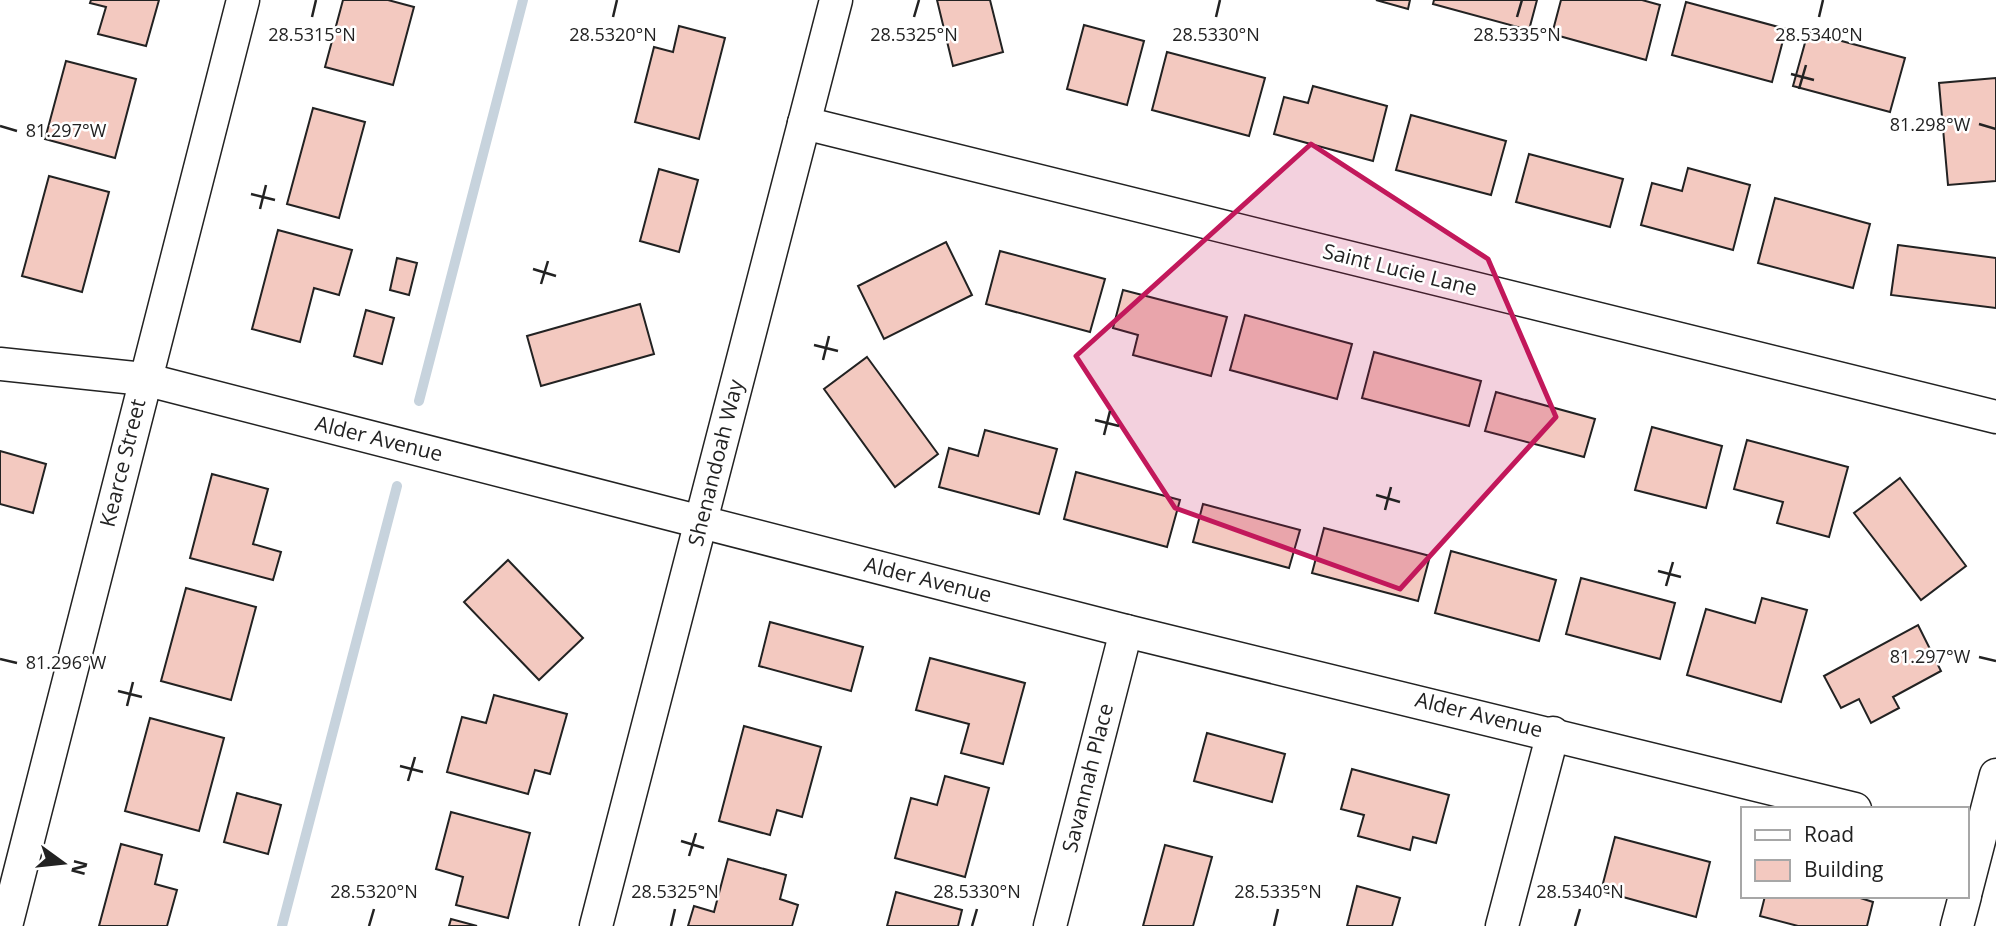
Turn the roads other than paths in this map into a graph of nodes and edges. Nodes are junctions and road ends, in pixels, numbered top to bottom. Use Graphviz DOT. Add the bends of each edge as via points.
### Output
graph roads {
  1 [pos="243,0"];
  2 [pos="836,0"];
  3 [pos="804,122"];
  4 [pos="0,364"];
  5 [pos="144,379"];
  6 [pos="1996,417"];
  7 [pos="701,523"];
  8 [pos="1126,631"];
  9 [pos="1553,733"];
  10 [pos="1996,775"];
  11 [pos="1847,807"];
  12 [pos="1981,840"];
  13 [pos="1968,887"];
  14 [pos="1965,898"];
  15 [pos="5,917"];
  16 [pos="596,926"];
  17 [pos="1051,926"];
  18 [pos="1502,926"];
  19 [pos="1957,926"];
  1 -- 5 [label="street, Kearce Street"];
  2 -- 3 [label="street, Shenandoah Way"];
  3 -- 6 [label="street, Saint Lucie Lane"];
  3 -- 7 [label="street, Shenandoah Way"];
  4 -- 5 [label="street, Alder Avenue"];
  5 -- 7 [label="street, Alder Avenue"];
  5 -- 15 [label="street, Kearce Street"];
  7 -- 8 [label="street, Alder Avenue"];
  7 -- 16 [label="street, Shenandoah Way"];
  8 -- 9 [label="street, Alder Avenue"];
  8 -- 17 [label="street, Savannah Place"];
  9 -- 11 [label="street, Alder Avenue"];
  9 -- 18 [label="street"];
  10 -- 12 [label="street"];
  12 -- 13 [label="street"];
  14 -- 19 [label="street"];
}
